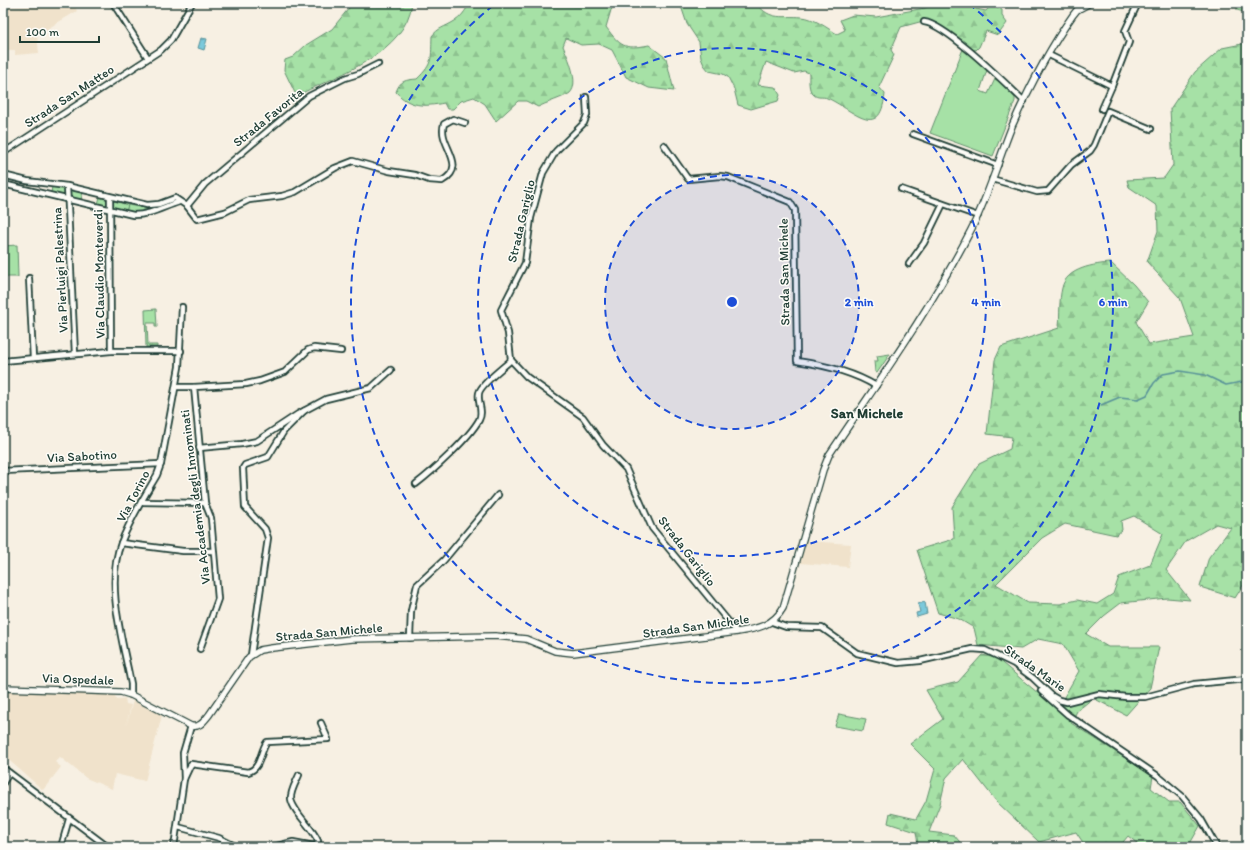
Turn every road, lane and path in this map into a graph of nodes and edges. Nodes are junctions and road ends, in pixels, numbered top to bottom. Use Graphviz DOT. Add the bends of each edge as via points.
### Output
graph roads {
  1 [pos="192,3"];
  2 [pos="1079,3"];
  3 [pos="1090,3"];
  4 [pos="1138,3"];
  5 [pos="114,4"];
  6 [pos="1077,10"];
  7 [pos="924,22"];
  8 [pos="1049,55"];
  9 [pos="148,58"];
  10 [pos="378,64"];
  11 [pos="1112,86"];
  12 [pos="586,97"];
  13 [pos="1024,101"];
  14 [pos="1102,109"];
  15 [pos="465,123"];
  16 [pos="1151,129"];
  17 [pos="913,134"];
  18 [pos="664,145"];
  19 [pos="3,153"];
  20 [pos="998,164"];
  21 [pos="3,175"];
  22 [pos="992,179"];
  23 [pos="27,180"];
  24 [pos="3,184"];
  25 [pos="67,186"];
  26 [pos="26,189"];
  27 [pos="901,189"];
  28 [pos="110,197"];
  29 [pos="68,198"];
  30 [pos="179,202"];
  31 [pos="943,204"];
  32 [pos="187,206"];
  33 [pos="109,208"];
  34 [pos="978,216"];
  35 [pos="909,264"];
  36 [pos="29,278"];
  37 [pos="182,306"];
  38 [pos="111,351"];
  39 [pos="181,351"];
  40 [pos="340,351"];
  41 [pos="75,354"];
  42 [pos="33,358"];
  43 [pos="511,360"];
  44 [pos="3,361"];
  45 [pos="391,370"];
  46 [pos="876,386"];
  47 [pos="176,387"];
  48 [pos="194,387"];
  49 [pos="304,411"];
  50 [pos="199,448"];
  51 [pos="161,464"];
  52 [pos="3,471"];
  53 [pos="416,484"];
  54 [pos="498,495"];
  55 [pos="141,502"];
  56 [pos="205,503"];
  57 [pos="121,543"];
  58 [pos="213,551"];
  59 [pos="772,622"];
  60 [pos="737,632"];
  61 [pos="410,638"];
  62 [pos="200,649"];
  63 [pos="251,655"];
  64 [pos="1247,679"];
  65 [pos="1037,682"];
  66 [pos="3,688"];
  67 [pos="131,695"];
  68 [pos="321,723"];
  69 [pos="191,726"];
  70 [pos="3,768"];
  71 [pos="9,773"];
  72 [pos="299,775"];
  73 [pos="184,779"];
  74 [pos="3,783"];
  75 [pos="69,819"];
  76 [pos="178,827"];
  77 [pos="61,847"];
  78 [pos="108,847"];
  79 [pos="174,847"];
  80 [pos="237,847"];
  81 [pos="273,847"];
  82 [pos="1217,847"];
  1 -- 9 [label="street, Strada San Matteo" via="168,44"];
  2 -- 6 [label="street"];
  3 -- 6 [label="street"];
  4 -- 11 [label="street" via="1125,31 1130,42"];
  5 -- 9 [label="street"];
  6 -- 8 [label="street"];
  7 -- 13 [label="street" via="940,28"];
  8 -- 11 [label="street"];
  8 -- 13 [label="street"];
  9 -- 19 [label="street, Strada San Matteo"];
  10 -- 32 [label="street, Strada Favorita" via="309,96 204,184"];
  11 -- 14 [label="street"];
  12 -- 43 [label="street, Strada Gariglio" via="587,115 584,123 556,151 543,173 531,218 525,263 501,310 508,333"];
  13 -- 20 [label="street"];
  15 -- 32 [label="street" via="453,120 444,124 444,133 454,164 451,173 442,181 353,161 335,168 295,192 249,200 217,215 198,219"];
  16 -- 22 [label="street" via="1108,111 1090,151 1071,164 1048,191 1037,192"];
  17 -- 20 [label="street"];
  18 -- 46 [label="street, Strada San Michele" via="688,178 728,177 790,202 795,210 797,361 833,368 867,380"];
  20 -- 22 [label="street"];
  21 -- 23 [label="street"];
  22 -- 34 [label="street"];
  23 -- 25 [label="street"];
  23 -- 26 [label="street"];
  24 -- 26 [label="street"];
  25 -- 28 [label="street"];
  25 -- 29 [label="street, Via Pierluigi Palestrina"];
  26 -- 29 [label="street"];
  27 -- 31 [label="street"];
  28 -- 30 [label="street" via="147,205 175,198"];
  28 -- 33 [label="street, Via Claudio Monteverdi"];
  29 -- 33 [label="street"];
  29 -- 41 [label="street, Via Pierluigi Palestrina"];
  30 -- 32 [label="street"];
  30 -- 33 [label="street" via="143,215 133,215"];
  31 -- 34 [label="street"];
  31 -- 35 [label="street" via="924,244"];
  33 -- 38 [label="street, Via Claudio Monteverdi"];
  34 -- 46 [label="street" via="926,309"];
  36 -- 42 [label="street"];
  37 -- 39 [label="street, Via Torino"];
  38 -- 39 [label="street"];
  38 -- 41 [label="street"];
  39 -- 47 [label="street, Via Torino"];
  40 -- 48 [label="street" via="314,348 308,350 285,372 260,381"];
  41 -- 42 [label="street"];
  42 -- 44 [label="street"];
  43 -- 53 [label="street" via="480,391 481,414 475,427"];
  43 -- 60 [label="street, Strada Gariglio" via="527,376 583,417 602,444 626,469 652,528"];
  45 -- 49 [label="street" via="371,388 326,399"];
  46 -- 59 [label="street" via="826,461 783,608"];
  47 -- 48 [label="street"];
  47 -- 51 [label="street, Via Torino"];
  48 -- 50 [label="street, Via Accademia degli Innominati"];
  49 -- 50 [label="street" via="257,441"];
  49 -- 63 [label="street" via="284,431 268,457 243,468 245,507 264,529 268,538"];
  50 -- 56 [label="street, Via Accademia degli Innominati"];
  51 -- 52 [label="street, Via Sabotino"];
  51 -- 55 [label="street, Via Torino"];
  54 -- 61 [label="street" via="457,547 417,585 411,611"];
  55 -- 56 [label="street"];
  55 -- 57 [label="street, Via Torino"];
  56 -- 58 [label="street, Via Accademia degli Innominati" via="211,518"];
  57 -- 58 [label="street" via="184,551"];
  57 -- 67 [label="street, Via Torino" via="117,558 116,597"];
  58 -- 62 [label="street, Via Accademia degli Innominati" via="218,599"];
  59 -- 60 [label="street, Strada San Michele"];
  59 -- 65 [label="street, Strada Marie" via="786,627 822,628 857,653 898,663 985,650 1014,664"];
  60 -- 61 [label="street, Strada San Michele" via="573,653 519,638"];
  61 -- 63 [label="street, Strada San Michele" via="344,639 264,649"];
  63 -- 69 [label="street" via="205,721 198,726"];
  64 -- 65 [label="street, Strada Marie" via="1194,684 1139,697 1099,694 1067,702 1052,696"];
  65 -- 82 [label="street" via="1038,688 1068,715 1158,776 1182,796 1201,819"];
  66 -- 67 [label="street, Via Ospedale" via="112,690"];
  67 -- 69 [label="street, Via Ospedale"];
  68 -- 73 [label="street" via="328,739 267,742 252,771 191,764"];
  69 -- 73 [label="street" via="183,753"];
  70 -- 71 [label="street"];
  71 -- 74 [label="street"];
  71 -- 75 [label="street"];
  72 -- 81 [label="street" via="291,799 313,831 318,841 317,845 293,842"];
  73 -- 76 [label="street"];
  75 -- 77 [label="street"];
  75 -- 78 [label="street"];
  76 -- 79 [label="street"];
  76 -- 80 [label="street" via="219,838"];
}
